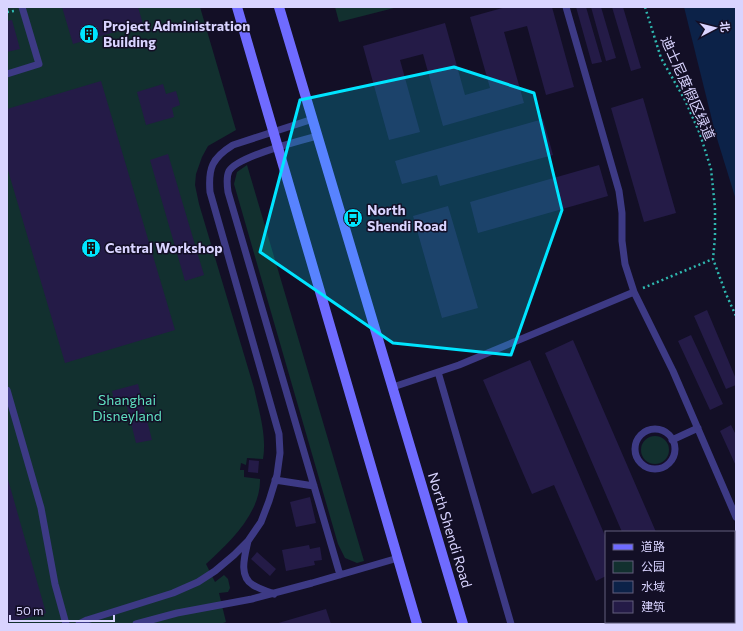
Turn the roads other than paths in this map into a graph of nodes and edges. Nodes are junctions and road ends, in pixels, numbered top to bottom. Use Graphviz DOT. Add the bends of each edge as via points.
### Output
graph roads {
  1 [pos="22,7"];
  2 [pos="237,7"];
  3 [pos="279,7"];
  4 [pos="566,7"];
  5 [pos="7,74"];
  6 [pos="313,119"];
  7 [pos="273,132"];
  8 [pos="318,136"];
  9 [pos="278,148"];
  10 [pos="634,292"];
  11 [pos="438,372"];
  12 [pos="393,387"];
  13 [pos="7,390"];
  14 [pos="698,428"];
  15 [pos="672,440"];
  16 [pos="275,480"];
  17 [pos="314,486"];
  18 [pos="736,518"];
  19 [pos="248,541"];
  20 [pos="398,558"];
  21 [pos="340,575"];
  22 [pos="274,594"];
  23 [pos="66,624"];
  24 [pos="79,624"];
  25 [pos="136,624"];
  26 [pos="417,624"];
  27 [pos="463,624"];
  28 [pos="512,624"];
  1 -- 5 [label="lane" via="39,64"];
  2 -- 7 [label="street"];
  3 -- 6 [label="street, North Shendi Road"];
  4 -- 10 [label="lane" via="619,191 625,264"];
  6 -- 7 [label="lane"];
  6 -- 8 [label="street, North Shendi Road"];
  7 -- 9 [label="street"];
  7 -- 16 [label="lane" via="233,145 221,152 208,176 210,192 276,420 280,453"];
  8 -- 9 [label="lane"];
  8 -- 12 [label="street, North Shendi Road"];
  9 -- 17 [label="lane" via="242,160 229,171 228,192"];
  9 -- 20 [label="street"];
  10 -- 11 [label="lane"];
  10 -- 14 [label="lane"];
  11 -- 12 [label="lane"];
  11 -- 28 [label="lane"];
  12 -- 27 [label="street, North Shendi Road"];
  13 -- 23 [label="lane" via="41,508 55,584"];
  14 -- 15 [label="lane"];
  14 -- 18 [label="lane"];
  15 -- 15 [label="lane" via="657,429 644,432 639,437 635,449 639,461 650,469 662,468 672,459"];
  16 -- 17 [label="lane"];
  16 -- 19 [label="lane" via="261,522"];
  17 -- 21 [label="lane"];
  19 -- 22 [label="lane" via="243,571 246,578 252,585"];
  19 -- 24 [label="lane" via="215,571 198,582 173,593"];
  20 -- 21 [label="lane"];
  20 -- 26 [label="street"];
  21 -- 22 [label="lane"];
  22 -- 25 [label="lane" via="177,613"];
}
